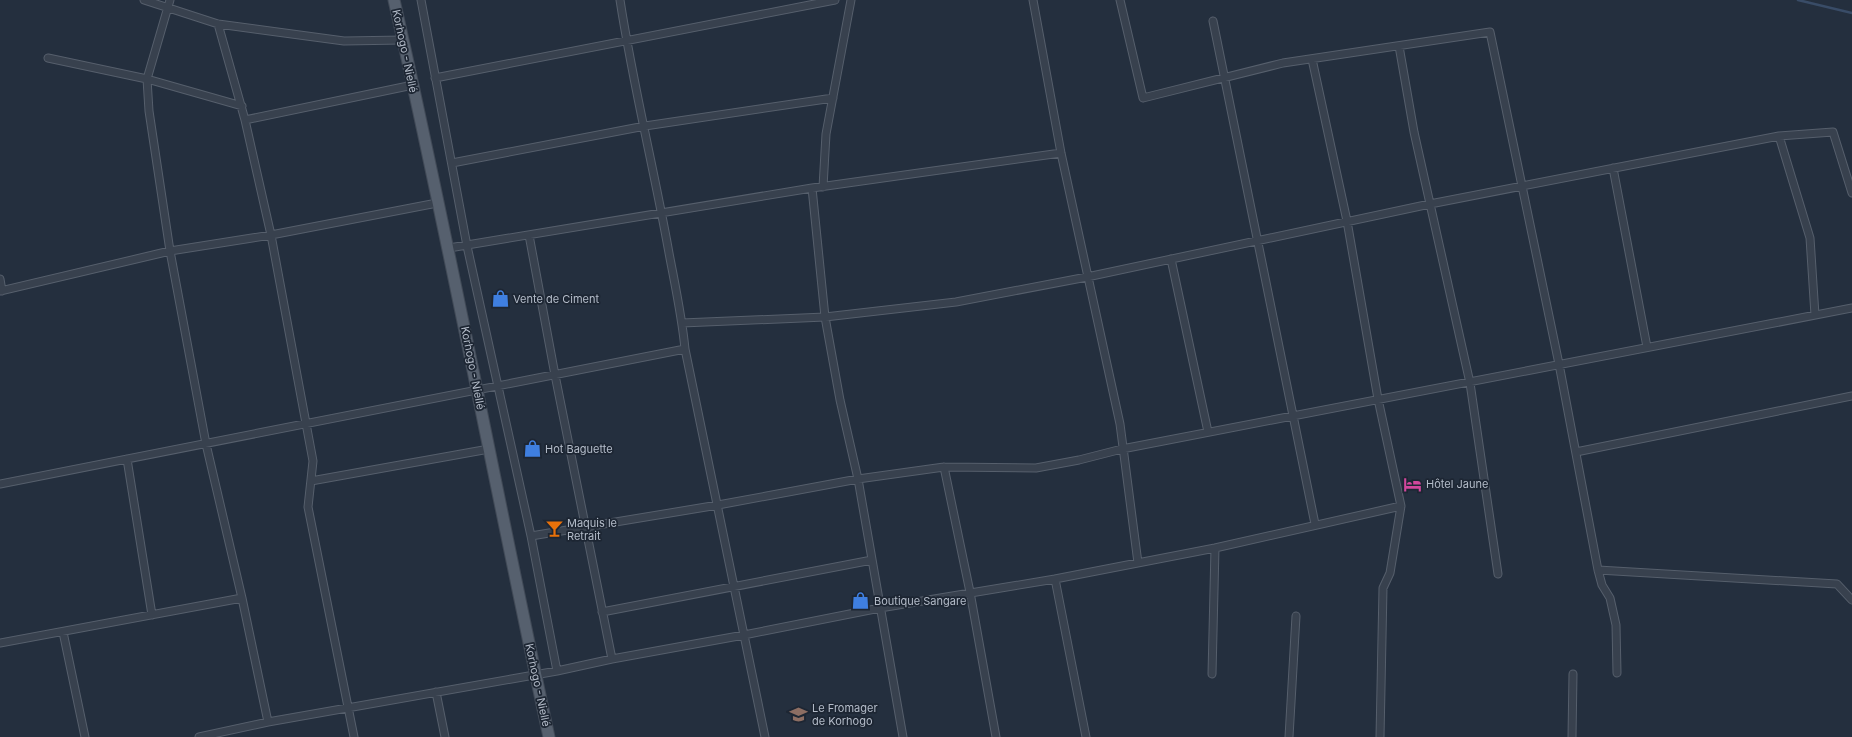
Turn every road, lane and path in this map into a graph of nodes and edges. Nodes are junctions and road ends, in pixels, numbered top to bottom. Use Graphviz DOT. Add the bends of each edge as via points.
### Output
graph roads {
  1 [pos="144,0"];
  2 [pos="170,0"];
  3 [pos="394,0"];
  4 [pos="421,0"];
  5 [pos="620,0"];
  6 [pos="835,0"];
  7 [pos="851,0"];
  8 [pos="1033,0"];
  9 [pos="1120,0"];
  10 [pos="168,8"];
  11 [pos="1213,21"];
  12 [pos="218,24"];
  13 [pos="403,40"];
  14 [pos="627,41"];
  15 [pos="1399,46"];
  16 [pos="48,58"];
  17 [pos="1312,59"];
  18 [pos="1225,77"];
  19 [pos="435,78"];
  20 [pos="147,79"];
  21 [pos="413,85"];
  22 [pos="833,98"];
  23 [pos="242,106"];
  24 [pos="246,120"];
  25 [pos="645,126"];
  26 [pos="1779,136"];
  27 [pos="1061,153"];
  28 [pos="452,162"];
  29 [pos="1613,168"];
  30 [pos="1521,186"];
  31 [pos="823,187"];
  32 [pos="812,188"];
  33 [pos="1852,193"];
  34 [pos="437,203"];
  35 [pos="1430,204"];
  36 [pos="662,212"];
  37 [pos="1347,221"];
  38 [pos="271,235"];
  39 [pos="529,235"];
  40 [pos="1258,240"];
  41 [pos="467,246"];
  42 [pos="449,248"];
  43 [pos="170,251"];
  44 [pos="1171,259"];
  45 [pos="1087,277"];
  46 [pos="0,279"];
  47 [pos="1,291"];
  48 [pos="1852,308"];
  49 [pos="1815,315"];
  50 [pos="825,317"];
  51 [pos="682,323"];
  52 [pos="1647,347"];
  53 [pos="685,349"];
  54 [pos="1559,364"];
  55 [pos="555,375"];
  56 [pos="1470,383"];
  57 [pos="498,386"];
  58 [pos="476,390"];
  59 [pos="1852,396"];
  60 [pos="1378,399"];
  61 [pos="1294,415"];
  62 [pos="306,425"];
  63 [pos="1208,432"];
  64 [pos="206,444"];
  65 [pos="1122,449"];
  66 [pos="489,450"];
  67 [pos="1576,452"];
  68 [pos="127,459"];
  69 [pos="944,467"];
  70 [pos="858,479"];
  71 [pos="311,481"];
  72 [pos="0,484"];
  73 [pos="718,505"];
  74 [pos="1401,506"];
  75 [pos="1315,524"];
  76 [pos="584,527"];
  77 [pos="531,536"];
  78 [pos="1215,548"];
  79 [pos="872,560"];
  80 [pos="1138,563"];
  81 [pos="1598,570"];
  82 [pos="1498,574"];
  83 [pos="1055,579"];
  84 [pos="733,586"];
  85 [pos="970,592"];
  86 [pos="242,598"];
  87 [pos="1852,600"];
  88 [pos="880,608"];
  89 [pos="602,612"];
  90 [pos="152,615"];
  91 [pos="1296,616"];
  92 [pos="63,632"];
  93 [pos="744,635"];
  94 [pos="0,643"];
  95 [pos="612,659"];
  96 [pos="557,671"];
  97 [pos="1617,673"];
  98 [pos="536,674"];
  99 [pos="1212,674"];
  100 [pos="1573,674"];
  101 [pos="436,692"];
  102 [pos="349,709"];
  103 [pos="268,722"];
  104 [pos="85,737"];
  105 [pos="199,737"];
  106 [pos="354,737"];
  107 [pos="445,737"];
  108 [pos="549,737"];
  109 [pos="765,737"];
  110 [pos="903,737"];
  111 [pos="996,737"];
  112 [pos="1086,737"];
  113 [pos="1288,737"];
  114 [pos="1380,737"];
  115 [pos="1572,737"];
  1 -- 10 [label="street"];
  2 -- 10 [label="street"];
  3 -- 13 [label="main road, Korhogo - Niellé"];
  4 -- 19 [label="street"];
  5 -- 14 [label="street"];
  6 -- 14 [label="street"];
  7 -- 22 [label="street"];
  8 -- 27 [label="street"];
  9 -- 18 [label="street" via="1143,98"];
  10 -- 12 [label="street"];
  10 -- 20 [label="street"];
  11 -- 18 [label="street"];
  12 -- 13 [label="street" via="344,41"];
  12 -- 23 [label="street"];
  13 -- 21 [label="main road, Korhogo - Niellé"];
  14 -- 19 [label="street"];
  14 -- 25 [label="street"];
  15 -- 17 [label="street"];
  15 -- 30 [label="street" via="1490,32"];
  15 -- 35 [label="street"];
  16 -- 20 [label="street"];
  17 -- 18 [label="street"];
  17 -- 37 [label="street"];
  18 -- 40 [label="street"];
  19 -- 28 [label="street"];
  20 -- 23 [label="street"];
  20 -- 43 [label="street" via="149,111"];
  21 -- 24 [label="street"];
  21 -- 34 [label="main road, Korhogo - Niellé"];
  22 -- 25 [label="street"];
  22 -- 31 [label="street" via="826,134"];
  23 -- 24 [label="street"];
  24 -- 38 [label="street"];
  25 -- 28 [label="street"];
  25 -- 36 [label="street"];
  26 -- 29 [label="street"];
  26 -- 33 [label="street" via="1833,132"];
  26 -- 49 [label="street" via="1810,238"];
  27 -- 31 [label="street"];
  27 -- 45 [label="street"];
  28 -- 41 [label="street"];
  29 -- 30 [label="street"];
  29 -- 52 [label="street"];
  30 -- 35 [label="street"];
  30 -- 54 [label="street"];
  31 -- 32 [label="street"];
  32 -- 36 [label="street"];
  32 -- 50 [label="street"];
  34 -- 38 [label="street"];
  34 -- 42 [label="main road, Korhogo - Niellé"];
  35 -- 37 [label="street"];
  35 -- 56 [label="street"];
  36 -- 39 [label="street"];
  36 -- 51 [label="street"];
  37 -- 40 [label="street"];
  37 -- 60 [label="street"];
  38 -- 43 [label="street"];
  38 -- 62 [label="street"];
  39 -- 41 [label="street"];
  39 -- 55 [label="street"];
  40 -- 44 [label="street"];
  40 -- 61 [label="street"];
  41 -- 42 [label="street"];
  41 -- 57 [label="street"];
  42 -- 58 [label="main road, Korhogo - Niellé"];
  43 -- 47 [label="street"];
  43 -- 64 [label="street"];
  44 -- 45 [label="street"];
  44 -- 63 [label="street"];
  45 -- 50 [label="street" via="956,302"];
  45 -- 65 [label="street" via="1120,424"];
  46 -- 47 [label="street"];
  48 -- 49 [label="street"];
  49 -- 52 [label="street"];
  50 -- 51 [label="street"];
  50 -- 70 [label="street"];
  51 -- 53 [label="street"];
  52 -- 54 [label="street"];
  53 -- 55 [label="street"];
  53 -- 73 [label="street"];
  54 -- 56 [label="street"];
  54 -- 67 [label="street"];
  55 -- 57 [label="street"];
  55 -- 76 [label="street"];
  56 -- 60 [label="street"];
  56 -- 82 [label="street"];
  57 -- 58 [label="street"];
  57 -- 77 [label="street"];
  58 -- 62 [label="street"];
  58 -- 66 [label="main road, Korhogo - Niellé"];
  59 -- 67 [label="street"];
  60 -- 61 [label="street"];
  60 -- 74 [label="street"];
  61 -- 63 [label="street"];
  61 -- 75 [label="street"];
  62 -- 64 [label="street"];
  62 -- 71 [label="street" via="313,461"];
  63 -- 65 [label="street"];
  64 -- 68 [label="street"];
  64 -- 86 [label="street"];
  65 -- 69 [label="street" via="1036,468"];
  65 -- 80 [label="street"];
  66 -- 71 [label="street"];
  66 -- 98 [label="main road, Korhogo - Niellé"];
  67 -- 81 [label="street"];
  68 -- 72 [label="street"];
  68 -- 90 [label="street"];
  69 -- 70 [label="street"];
  69 -- 85 [label="street"];
  70 -- 73 [label="street"];
  70 -- 79 [label="street"];
  71 -- 102 [label="street" via="308,507"];
  73 -- 76 [label="street"];
  73 -- 84 [label="street"];
  74 -- 75 [label="street"];
  74 -- 114 [label="street" via="1390,573 1383,588"];
  75 -- 78 [label="street"];
  76 -- 77 [label="street"];
  76 -- 89 [label="street"];
  77 -- 96 [label="street"];
  78 -- 80 [label="street"];
  78 -- 99 [label="street"];
  79 -- 84 [label="street"];
  79 -- 88 [label="street"];
  80 -- 83 [label="street"];
  81 -- 87 [label="street" via="1837,584"];
  81 -- 97 [label="street" via="1602,585 1610,598 1616,625"];
  83 -- 85 [label="street"];
  83 -- 112 [label="street"];
  84 -- 89 [label="street"];
  84 -- 93 [label="street"];
  85 -- 88 [label="street"];
  85 -- 111 [label="street"];
  86 -- 90 [label="street"];
  86 -- 103 [label="street"];
  88 -- 93 [label="street"];
  88 -- 110 [label="street"];
  89 -- 95 [label="street"];
  90 -- 92 [label="street"];
  91 -- 113 [label="street"];
  92 -- 94 [label="street"];
  92 -- 104 [label="street"];
  93 -- 95 [label="street"];
  93 -- 109 [label="street"];
  95 -- 96 [label="street"];
  96 -- 98 [label="street"];
  98 -- 101 [label="street"];
  98 -- 108 [label="main road, Korhogo - Niellé"];
  100 -- 115 [label="street"];
  101 -- 102 [label="street"];
  101 -- 107 [label="street"];
  102 -- 103 [label="street"];
  102 -- 106 [label="street"];
  103 -- 105 [label="street"];
}
